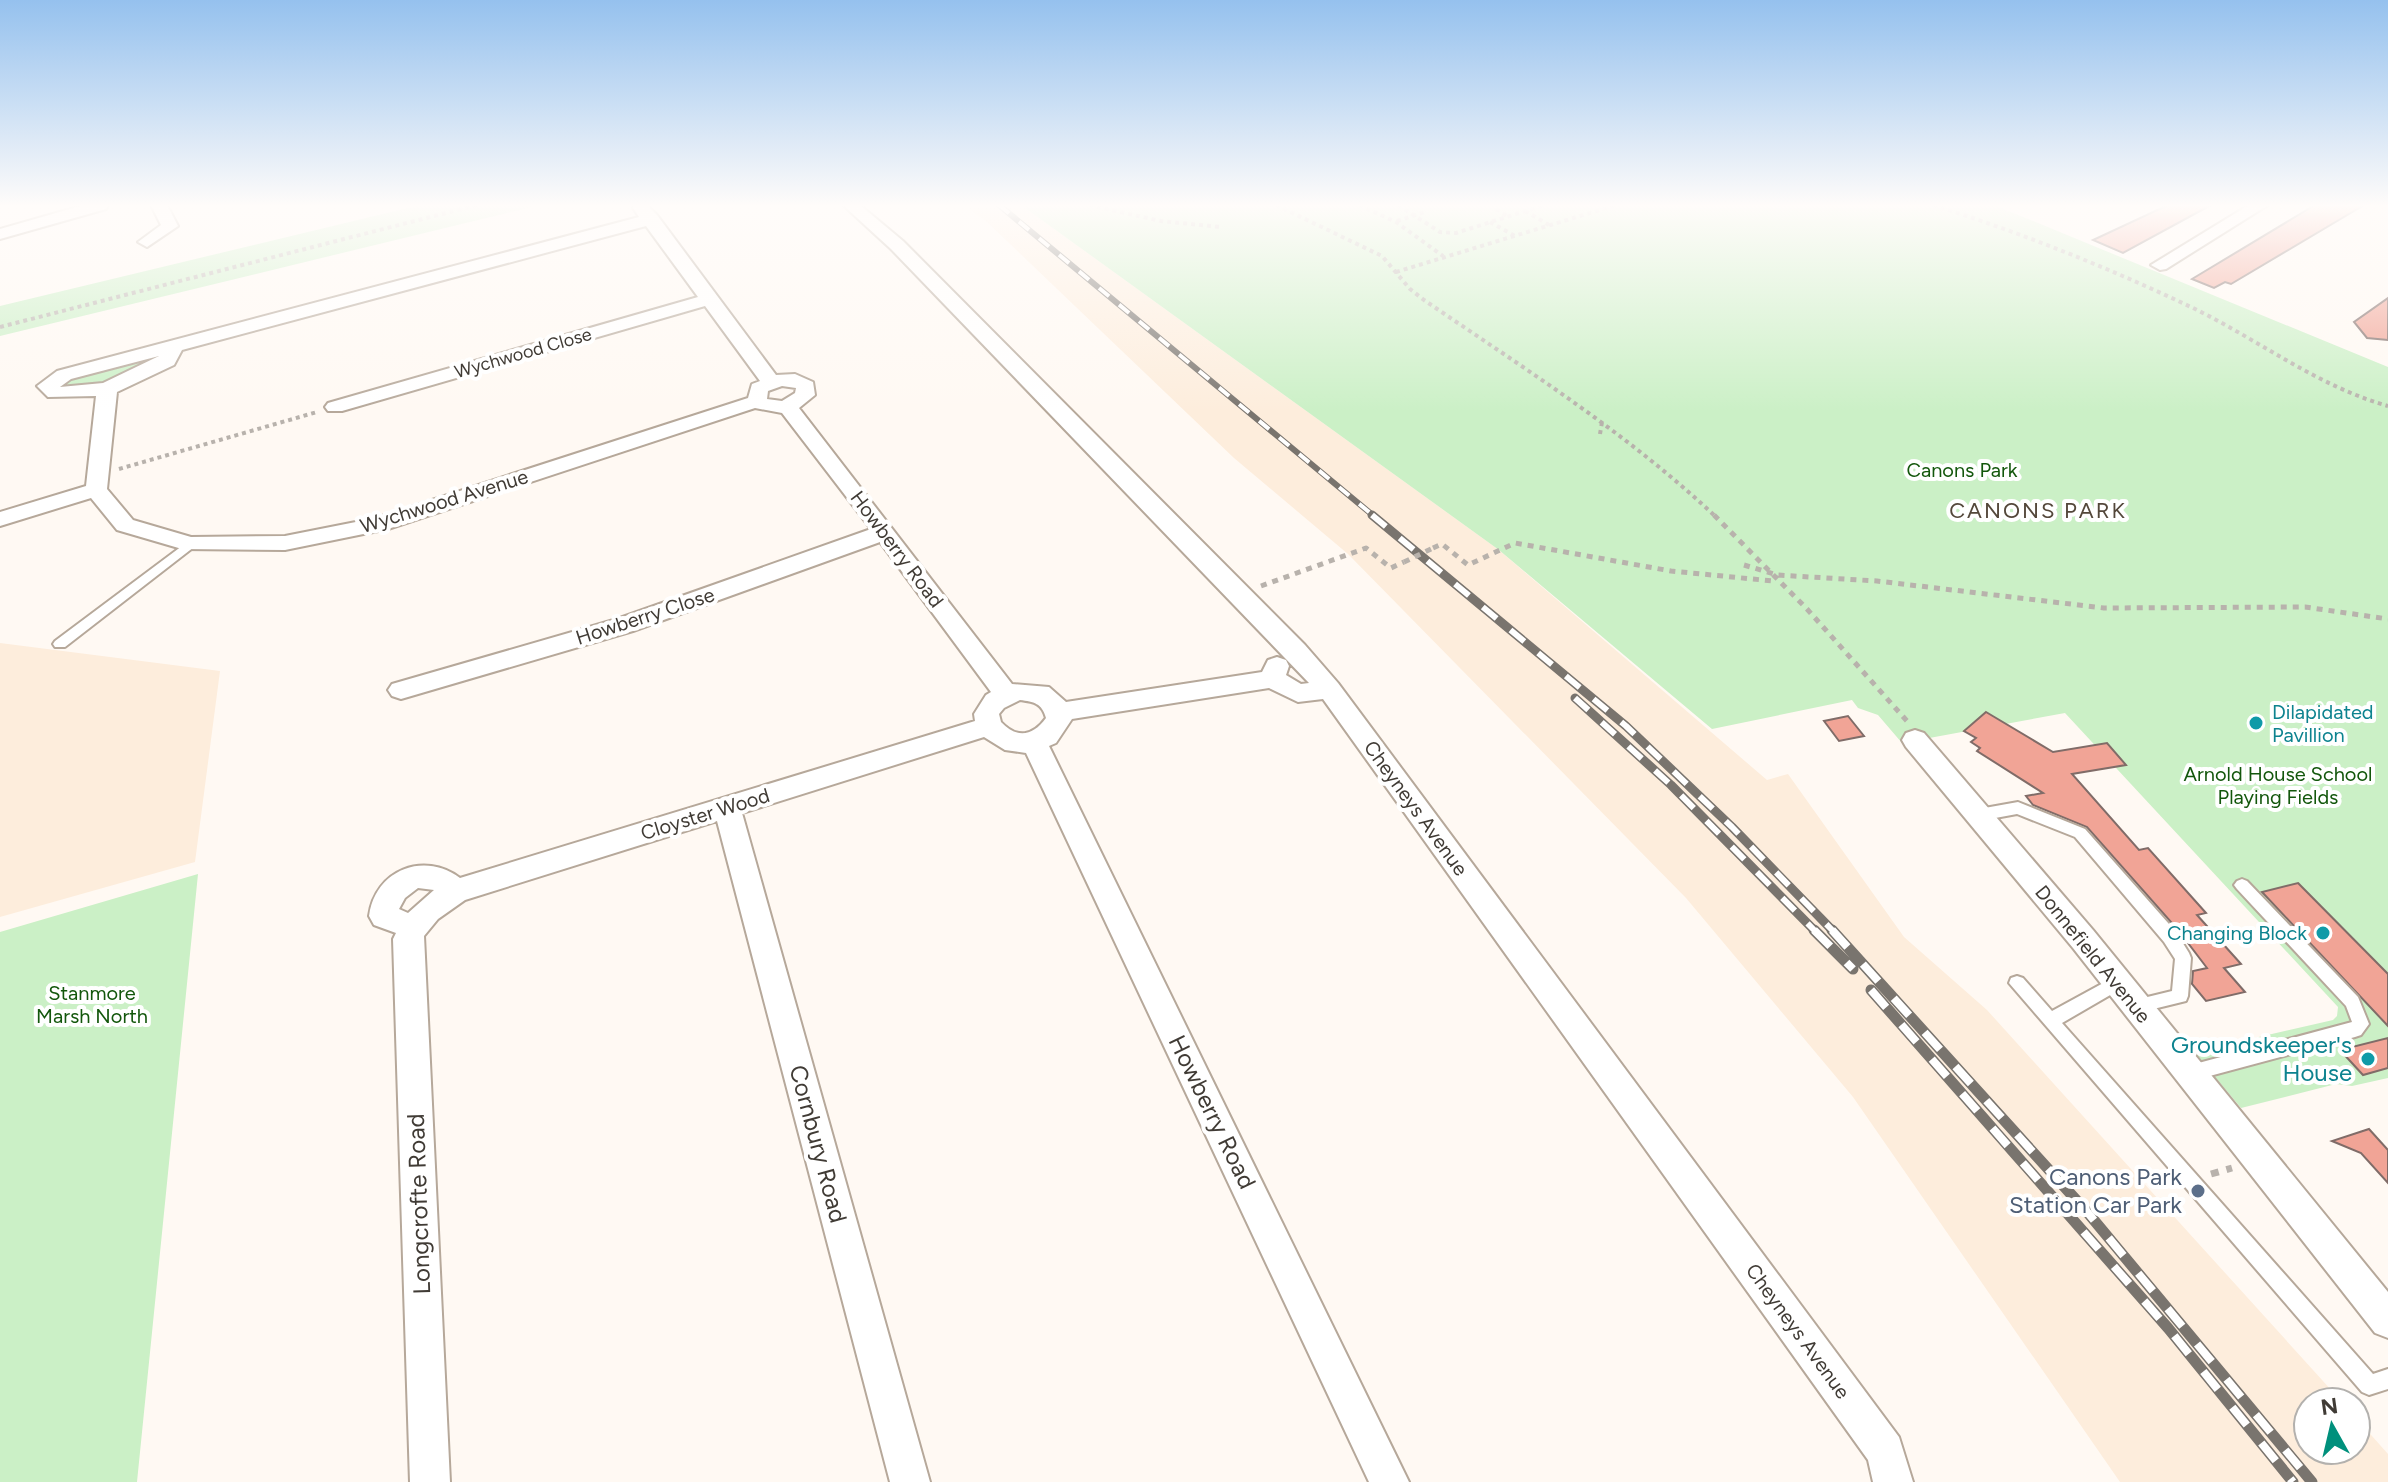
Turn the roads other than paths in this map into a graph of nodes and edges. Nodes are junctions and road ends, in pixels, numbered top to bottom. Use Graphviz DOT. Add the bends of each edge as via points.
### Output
graph roads {
  1 [pos="426,274"];
  2 [pos="692,274"];
  3 [pos="925,274"];
  4 [pos="711,299"];
  5 [pos="174,346"];
  6 [pos="771,382"];
  7 [pos="107,389"];
  8 [pos="757,401"];
  9 [pos="787,406"];
  10 [pos="335,407"];
  11 [pos="98,482"];
  12 [pos="0,519"];
  13 [pos="885,532"];
  14 [pos="190,544"];
  15 [pos="60,644"];
  16 [pos="1296,651"];
  17 [pos="1272,679"];
  18 [pos="1329,689"];
  19 [pos="401,690"];
  20 [pos="1006,694"];
  21 [pos="1059,712"];
  22 [pos="987,727"];
  23 [pos="1915,740"];
  24 [pos="1034,742"];
  25 [pos="727,807"];
  26 [pos="1979,815"];
  27 [pos="2242,885"];
  28 [pos="456,891"];
  29 [pos="412,927"];
  30 [pos="2017,983"];
  31 [pos="2127,994"];
  32 [pos="2050,1021"];
  33 [pos="2190,1073"];
  34 [pos="2388,1320"];
  35 [pos="2388,1379"];
  36 [pos="430,1482"];
  37 [pos="910,1482"];
  38 [pos="1389,1482"];
  39 [pos="1893,1482"];
  1 -- 5 [label="street"];
  2 -- 4 [label="street"];
  3 -- 16 [label="street, Cheyneys Avenue"];
  4 -- 6 [label="street"];
  4 -- 10 [label="street, Wychwood Close"];
  5 -- 7 [label="street" via="167,361"];
  5 -- 7 [label="street" via="64,375 47,386 55,393"];
  6 -- 8 [label="street" via="756,393"];
  6 -- 9 [label="street" via="788,379 806,386 801,400"];
  7 -- 11 [label="street"];
  8 -- 9 [label="street"];
  8 -- 14 [label="street, Wychwood Avenue" via="380,524 285,543"];
  9 -- 13 [label="street, Howberry Road"];
  11 -- 12 [label="street"];
  11 -- 14 [label="street, Wychwood Avenue" via="125,525"];
  13 -- 19 [label="street, Howberry Close" via="625,625"];
  13 -- 20 [label="street, Howberry Road"];
  14 -- 15 [label="lane"];
  16 -- 17 [label="street" via="1274,668"];
  16 -- 18 [label="street, Cheyneys Avenue"];
  17 -- 18 [label="street" via="1298,693"];
  17 -- 21 [label="street"];
  18 -- 39 [label="street, Cheyneys Avenue" via="1885,1451"];
  20 -- 21 [label="street" via="1040,693"];
  20 -- 22 [label="street" via="991,705"];
  21 -- 24 [label="street" via="1051,732"];
  22 -- 24 [label="street" via="1011,743"];
  22 -- 25 [label="street, Cloyster Wood"];
  23 -- 26 [label="street, Donnefield Avenue"];
  24 -- 38 [label="street, Howberry Road"];
  25 -- 28 [label="street, Cloyster Wood"];
  25 -- 37 [label="street, Cornbury Road"];
  26 -- 31 [label="street, Donnefield Avenue"];
  26 -- 31 [label="lane" via="2018,808 2080,833 2170,937 2183,958 2180,996"];
  27 -- 33 [label="lane" via="2352,1002 2361,1024 2355,1030"];
  28 -- 29 [label="street"];
  28 -- 29 [label="street" via="425,876 398,886 384,905 384,916"];
  29 -- 36 [label="street, Longcrofte Road" via="408,939"];
  30 -- 32 [label="lane"];
  31 -- 32 [label="lane"];
  31 -- 33 [label="street, Donnefield Avenue"];
  32 -- 35 [label="lane" via="2369,1385"];
  33 -- 34 [label="street, Donnefield Avenue"];
}
